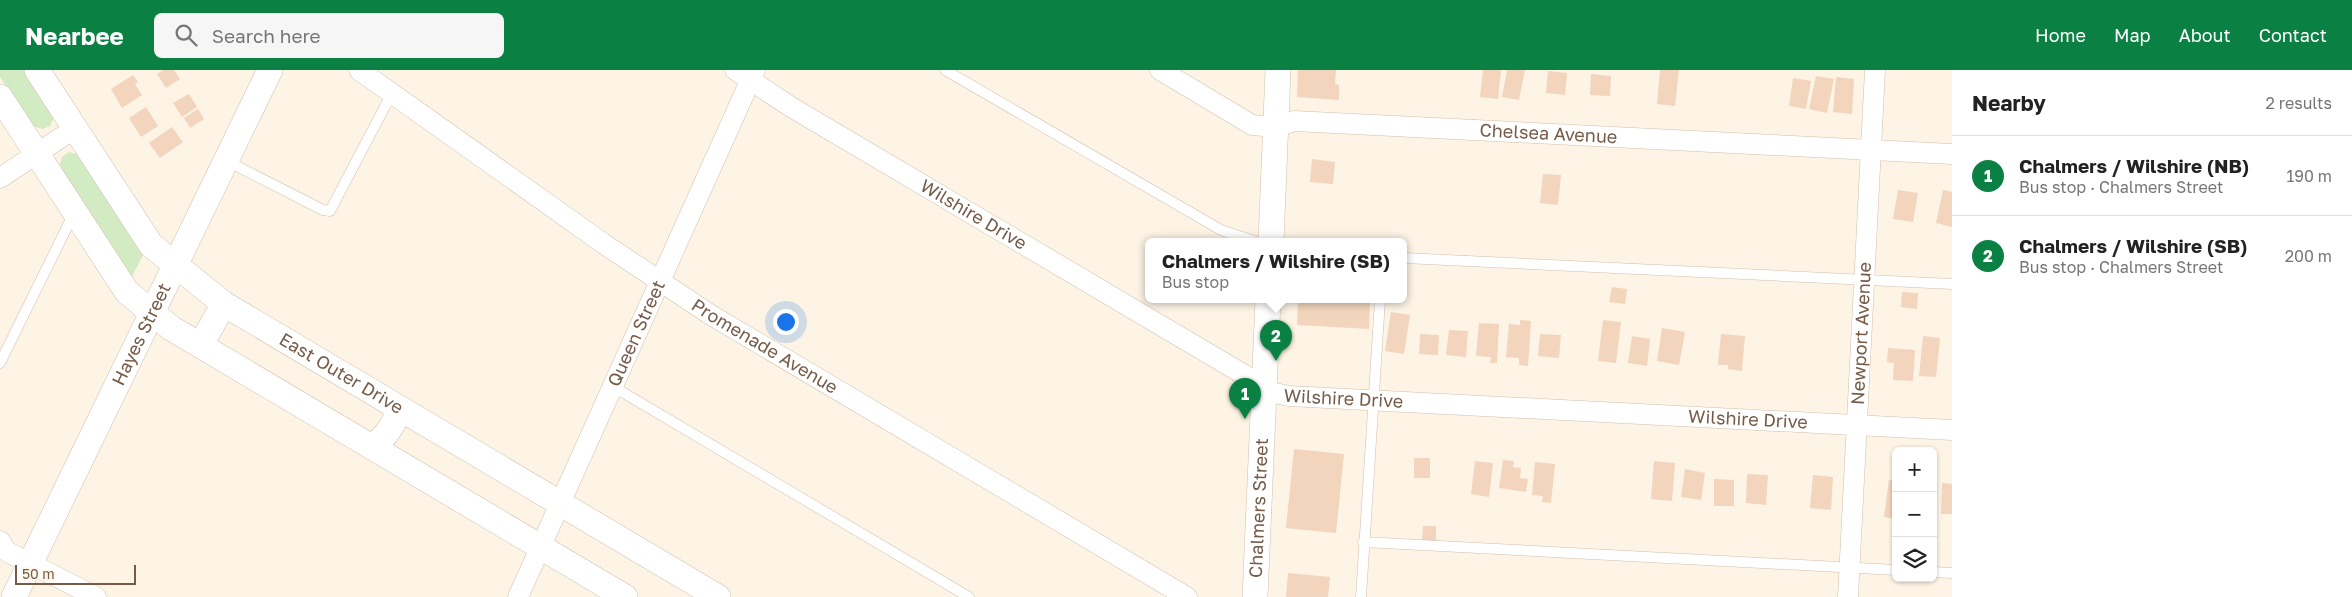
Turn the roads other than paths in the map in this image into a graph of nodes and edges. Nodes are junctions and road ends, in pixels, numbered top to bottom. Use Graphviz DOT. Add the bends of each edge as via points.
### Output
graph roads {
  1 [pos="37,70"];
  2 [pos="270,70"];
  3 [pos="358,70"];
  4 [pos="945,70"];
  5 [pos="1160,70"];
  6 [pos="1278,70"];
  7 [pos="1875,70"];
  8 [pos="747,73"];
  9 [pos="392,93"];
  10 [pos="0,97"];
  11 [pos="1276,127"];
  12 [pos="74,129"];
  13 [pos="1871,151"];
  14 [pos="37,154"];
  15 [pos="1952,154"];
  16 [pos="227,162"];
  17 [pos="0,178"];
  18 [pos="74,212"];
  19 [pos="1245,238"];
  20 [pos="1271,238"];
  21 [pos="1407,258"];
  22 [pos="175,263"];
  23 [pos="1864,280"];
  24 [pos="660,281"];
  25 [pos="1952,284"];
  26 [pos="1268,303"];
  27 [pos="1380,303"];
  28 [pos="224,304"];
  29 [pos="151,313"];
  30 [pos="201,344"];
  31 [pos="0,363"];
  32 [pos="612,386"];
  33 [pos="1264,391"];
  34 [pos="1374,400"];
  35 [pos="394,406"];
  36 [pos="1857,425"];
  37 [pos="1952,430"];
  38 [pos="373,446"];
  39 [pos="560,503"];
  40 [pos="0,541"];
  41 [pos="1363,542"];
  42 [pos="540,547"];
  43 [pos="30,564"];
  44 [pos="1849,568"];
  45 [pos="1892,570"];
  46 [pos="1937,572"];
  47 [pos="1952,573"];
  48 [pos="14,597"];
  49 [pos="96,597"];
  50 [pos="518,597"];
  51 [pos="625,597"];
  52 [pos="718,597"];
  53 [pos="970,597"];
  54 [pos="1186,597"];
  55 [pos="1255,597"];
  56 [pos="1361,597"];
  57 [pos="1848,597"];
  1 -- 12 [label="street, East Outer Drive"];
  2 -- 16 [label="street, Hayes Street"];
  3 -- 9 [label="street, Promenade Avenue"];
  4 -- 19 [label="lane" via="1221,230"];
  5 -- 11 [label="street, Chelsea Avenue" via="1252,125"];
  6 -- 11 [label="street"];
  7 -- 13 [label="street, Newport Avenue"];
  8 -- 24 [label="street, Queen Street"];
  8 -- 33 [label="street, Wilshire Drive" via="791,107 1243,374"];
  9 -- 16 [label="lane" via="330,211"];
  9 -- 24 [label="street, Promenade Avenue"];
  10 -- 14 [label="street"];
  11 -- 13 [label="street, Chelsea Avenue" via="1294,121"];
  11 -- 20 [label="street"];
  12 -- 14 [label="street"];
  12 -- 22 [label="street, East Outer Drive" via="151,245"];
  13 -- 15 [label="street, Chelsea Avenue"];
  13 -- 23 [label="street, Newport Avenue"];
  14 -- 17 [label="street"];
  14 -- 18 [label="street"];
  16 -- 22 [label="street, Hayes Street"];
  18 -- 29 [label="street" via="128,292"];
  18 -- 31 [label="lane"];
  21 -- 23 [label="lane"];
  22 -- 28 [label="street, East Outer Drive"];
  22 -- 29 [label="street, Hayes Street"];
  23 -- 25 [label="lane"];
  23 -- 36 [label="street, Newport Avenue"];
  24 -- 32 [label="street, Queen Street"];
  24 -- 54 [label="street, Promenade Avenue" via="711,315"];
  26 -- 33 [label="street, Chalmers Street"];
  27 -- 34 [label="lane"];
  28 -- 30 [label="street"];
  28 -- 35 [label="street, East Outer Drive"];
  29 -- 30 [label="street"];
  29 -- 43 [label="street, Hayes Street"];
  30 -- 38 [label="street"];
  32 -- 39 [label="street, Queen Street"];
  32 -- 53 [label="lane"];
  33 -- 34 [label="street, Wilshire Drive" via="1289,396"];
  33 -- 55 [label="street, Chalmers Street"];
  34 -- 36 [label="street, Wilshire Drive"];
  34 -- 41 [label="lane"];
  35 -- 38 [label="street" via="397,416 388,435"];
  35 -- 39 [label="street, East Outer Drive"];
  36 -- 37 [label="street, Wilshire Drive"];
  36 -- 44 [label="street, Newport Avenue"];
  38 -- 42 [label="street"];
  39 -- 42 [label="street, Queen Street"];
  39 -- 52 [label="street, East Outer Drive"];
  40 -- 43 [label="street" via="6,551"];
  41 -- 44 [label="lane"];
  41 -- 56 [label="lane"];
  42 -- 50 [label="street, Queen Street"];
  42 -- 51 [label="street"];
  43 -- 48 [label="street, Hayes Street"];
  43 -- 49 [label="street"];
  44 -- 45 [label="lane"];
  44 -- 57 [label="street, Newport Avenue"];
  46 -- 47 [label="lane"];
}
